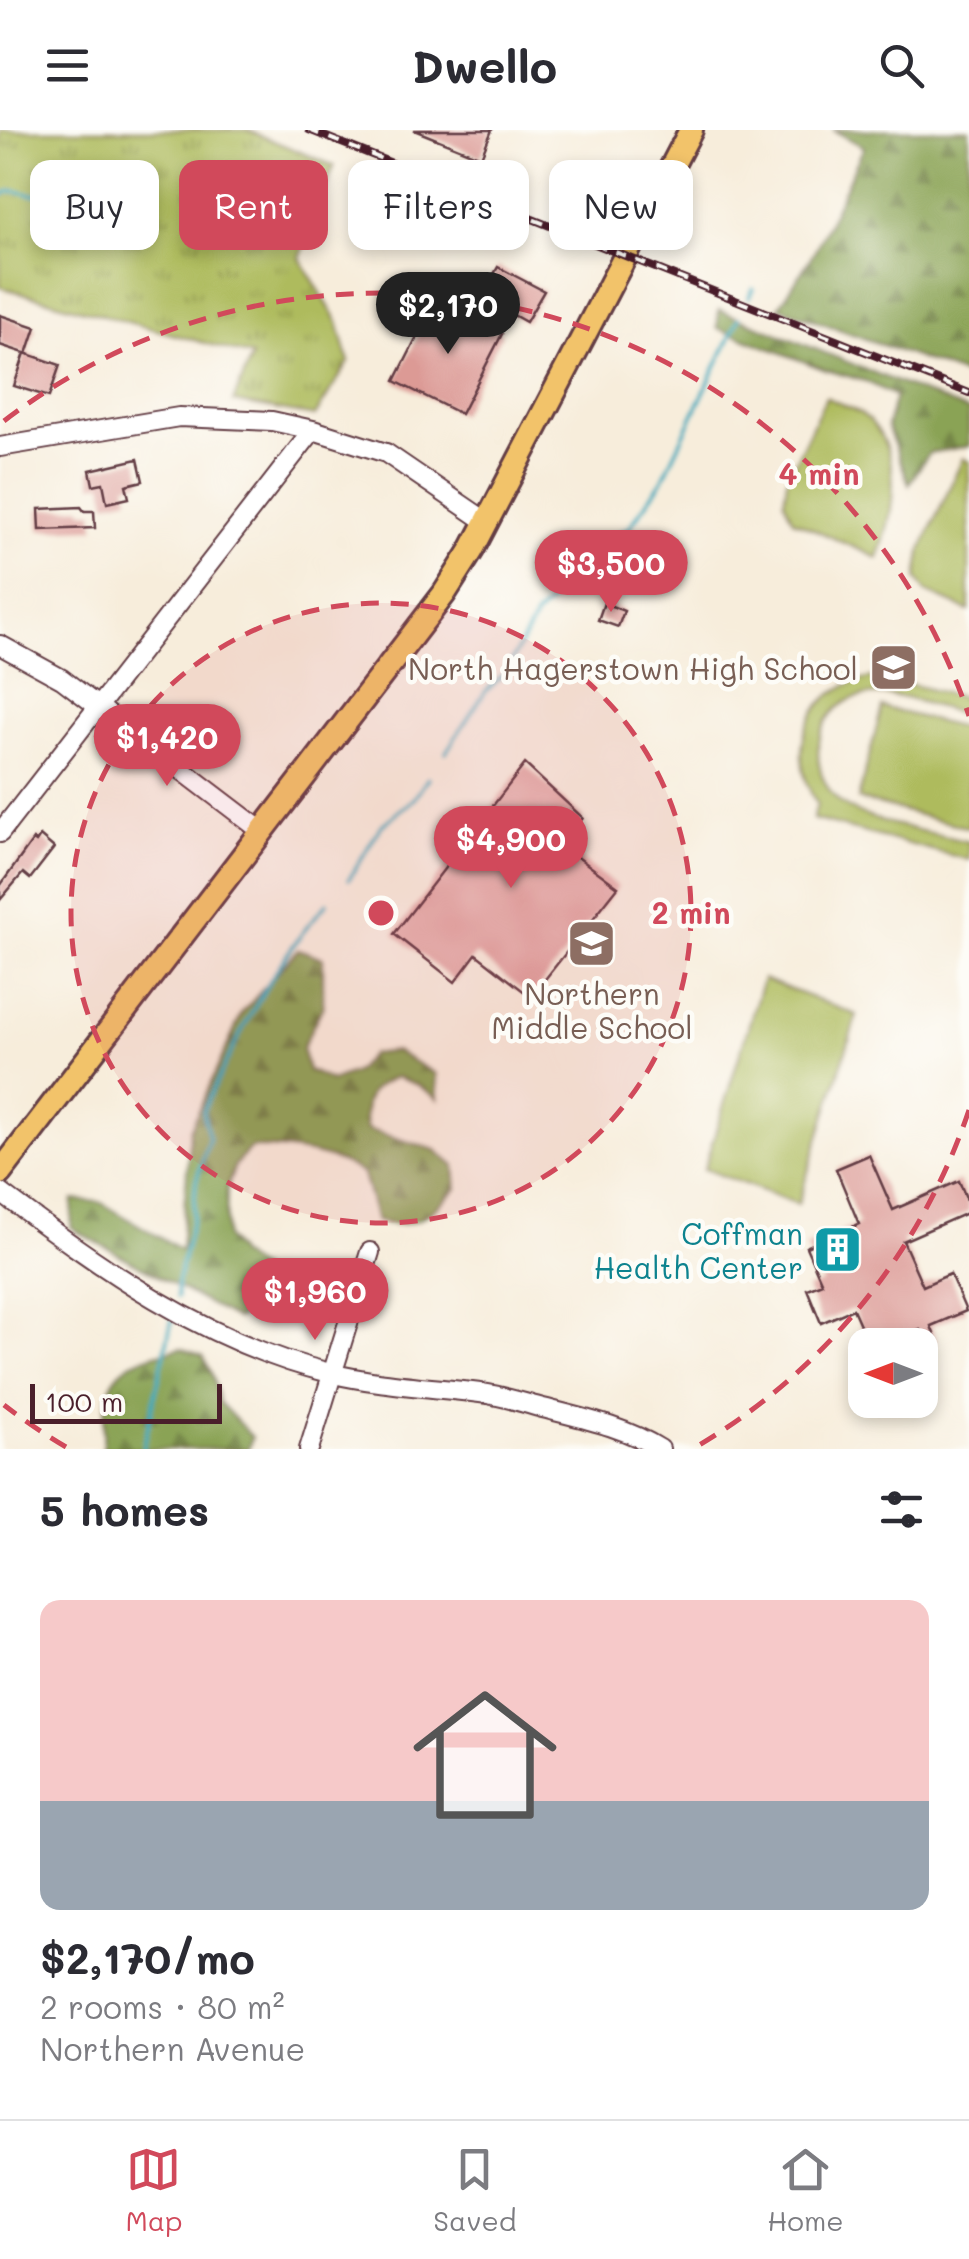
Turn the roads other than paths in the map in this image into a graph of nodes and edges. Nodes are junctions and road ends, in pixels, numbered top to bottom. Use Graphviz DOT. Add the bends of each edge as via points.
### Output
graph roads {
  1 [pos="691,130"];
  2 [pos="313,430"];
  3 [pos="0,447"];
  4 [pos="487,522"];
  5 [pos="0,645"];
  6 [pos="99,707"];
  7 [pos="263,832"];
  8 [pos="0,833"];
  9 [pos="0,1173"];
  10 [pos="0,1192"];
  11 [pos="370,1252"];
  12 [pos="330,1373"];
  13 [pos="308,1449"];
  14 [pos="660,1449"];
  1 -- 4 [label="main road"];
  2 -- 3 [label="street" via="244,418 178,417"];
  2 -- 4 [label="street" via="386,453"];
  2 -- 6 [label="street"];
  4 -- 7 [label="main road" via="420,627"];
  5 -- 6 [label="street"];
  6 -- 7 [label="street"];
  6 -- 8 [label="street"];
  7 -- 9 [label="main road"];
  10 -- 12 [label="street" via="162,1306 267,1354"];
  11 -- 12 [label="street"];
  12 -- 13 [label="street"];
  12 -- 14 [label="street" via="485,1393 634,1433"];
}
